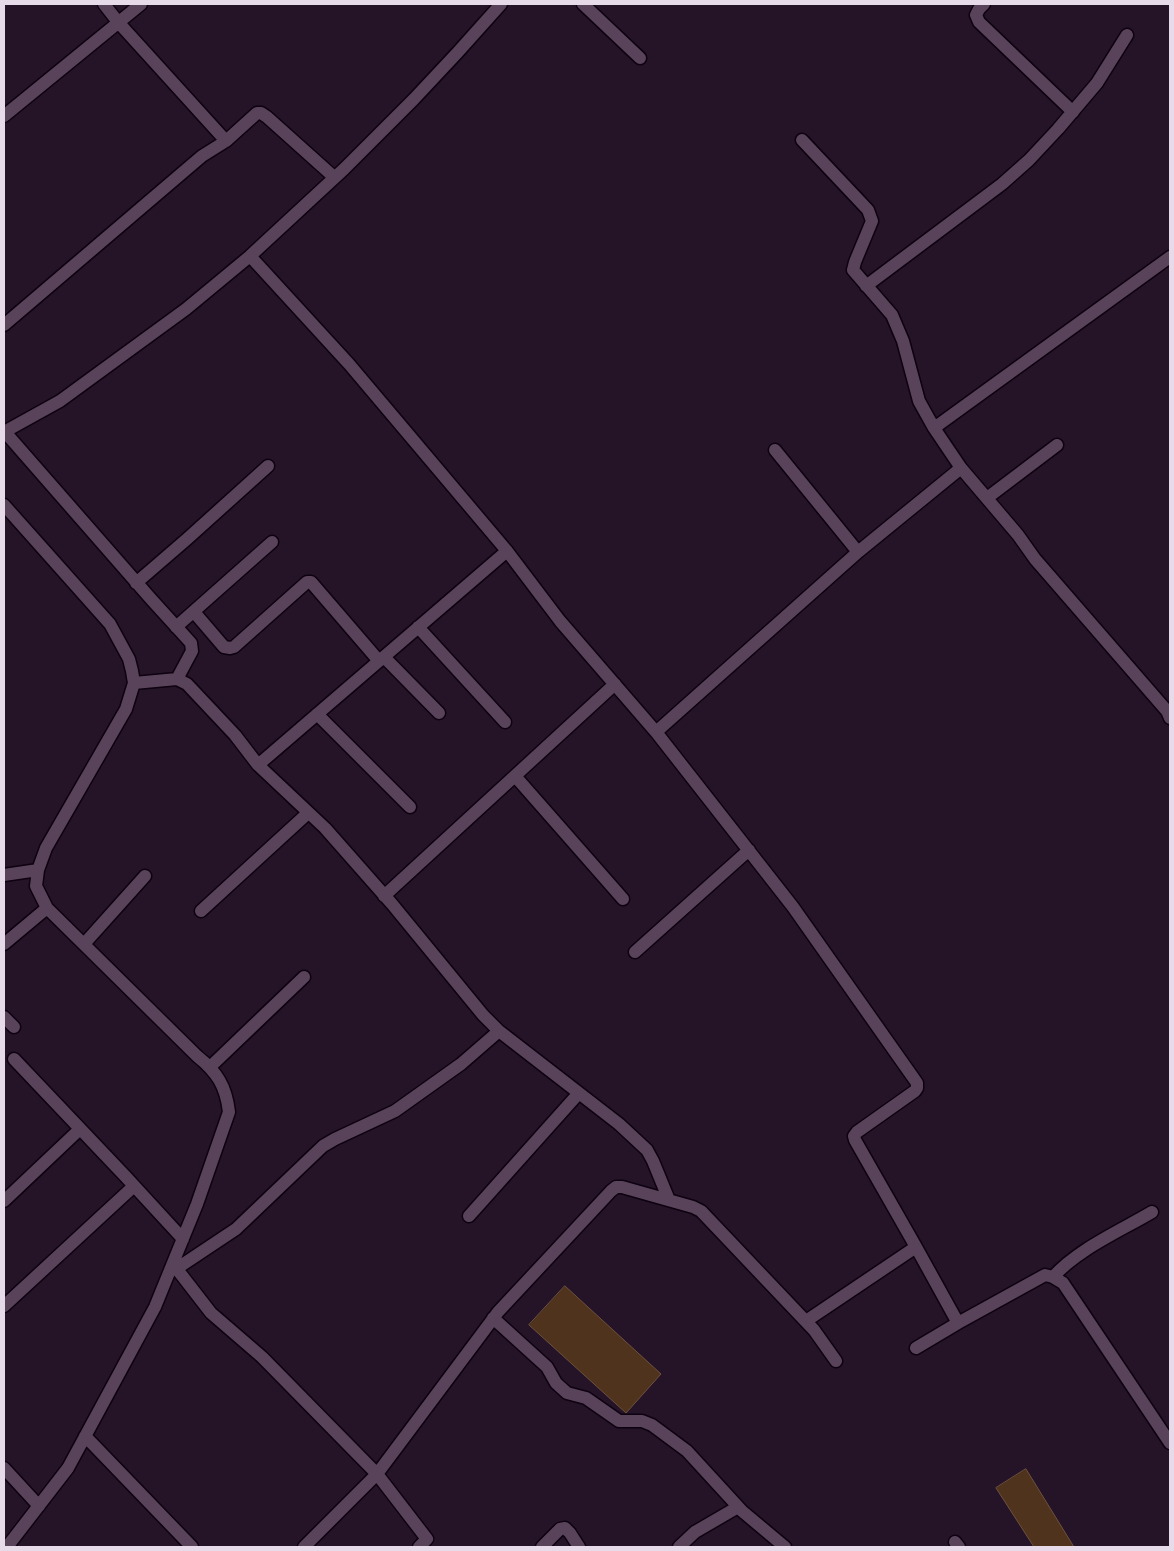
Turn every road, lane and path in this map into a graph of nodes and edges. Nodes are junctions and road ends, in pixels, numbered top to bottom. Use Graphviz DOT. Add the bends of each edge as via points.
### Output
graph roads {
  1 [pos="104,4"];
  2 [pos="141,4"];
  3 [pos="501,4"];
  4 [pos="583,4"];
  5 [pos="984,4"];
  6 [pos="118,22"];
  7 [pos="1127,36"];
  8 [pos="640,58"];
  9 [pos="1073,112"];
  10 [pos="4,116"];
  11 [pos="802,140"];
  12 [pos="226,141"];
  13 [pos="334,177"];
  14 [pos="250,256"];
  15 [pos="1170,257"];
  16 [pos="866,286"];
  17 [pos="4,325"];
  18 [pos="934,428"];
  19 [pos="4,432"];
  20 [pos="1057,445"];
  21 [pos="775,450"];
  22 [pos="268,466"];
  23 [pos="961,468"];
  24 [pos="987,498"];
  25 [pos="4,505"];
  26 [pos="272,542"];
  27 [pos="507,551"];
  28 [pos="858,552"];
  29 [pos="136,582"];
  30 [pos="194,612"];
  31 [pos="176,626"];
  32 [pos="418,628"];
  33 [pos="381,659"];
  34 [pos="177,679"];
  35 [pos="134,683"];
  36 [pos="615,684"];
  37 [pos="439,713"];
  38 [pos="317,714"];
  39 [pos="1170,718"];
  40 [pos="506,722"];
  41 [pos="656,732"];
  42 [pos="258,764"];
  43 [pos="515,776"];
  44 [pos="410,807"];
  45 [pos="308,813"];
  46 [pos="748,850"];
  47 [pos="38,870"];
  48 [pos="4,875"];
  49 [pos="145,876"];
  50 [pos="384,896"];
  51 [pos="623,899"];
  52 [pos="47,908"];
  53 [pos="201,911"];
  54 [pos="4,944"];
  55 [pos="84,944"];
  56 [pos="635,952"];
  57 [pos="304,977"];
  58 [pos="4,1016"];
  59 [pos="14,1027"];
  60 [pos="499,1031"];
  61 [pos="14,1059"];
  62 [pos="210,1067"];
  63 [pos="580,1093"];
  64 [pos="80,1129"];
  65 [pos="134,1186"];
  66 [pos="4,1200"];
  67 [pos="668,1200"];
  68 [pos="1152,1212"];
  69 [pos="469,1216"];
  70 [pos="183,1239"];
  71 [pos="916,1247"];
  72 [pos="175,1266"];
  73 [pos="1053,1278"];
  74 [pos="4,1306"];
  75 [pos="493,1318"];
  76 [pos="806,1321"];
  77 [pos="958,1323"];
  78 [pos="916,1348"];
  79 [pos="836,1361"];
  80 [pos="85,1436"];
  81 [pos="1170,1443"];
  82 [pos="4,1468"];
  83 [pos="377,1474"];
  84 [pos="40,1506"];
  85 [pos="738,1507"];
  86 [pos="427,1545"];
  87 [pos="7,1547"];
  88 [pos="192,1547"];
  89 [pos="304,1547"];
  90 [pos="542,1547"];
  91 [pos="579,1547"];
  92 [pos="679,1547"];
  93 [pos="785,1547"];
  1 -- 6 [label="street"];
  2 -- 6 [label="street"];
  3 -- 13 [label="street" via="426,86"];
  4 -- 8 [label="street"];
  5 -- 9 [label="street" via="976,15 979,22"];
  6 -- 10 [label="street"];
  6 -- 12 [label="street"];
  7 -- 9 [label="street"];
  9 -- 16 [label="street" via="1002,184"];
  11 -- 16 [label="street" via="868,210 872,221 853,270"];
  12 -- 13 [label="street" via="253,115 261,113"];
  12 -- 17 [label="street" via="202,156"];
  13 -- 14 [label="street"];
  14 -- 19 [label="street" via="186,309 60,401"];
  14 -- 27 [label="street" via="349,364"];
  15 -- 18 [label="street"];
  16 -- 18 [label="street" via="892,315 903,341 918,401"];
  18 -- 23 [label="street"];
  19 -- 29 [label="street"];
  20 -- 24 [label="street"];
  21 -- 28 [label="street"];
  22 -- 29 [label="street"];
  23 -- 24 [label="street"];
  23 -- 28 [label="street"];
  24 -- 39 [label="street"];
  25 -- 35 [label="street" via="110,624 129,659"];
  26 -- 30 [label="street"];
  27 -- 32 [label="street"];
  27 -- 36 [label="street" via="560,621"];
  28 -- 41 [label="street"];
  29 -- 31 [label="street"];
  30 -- 31 [label="street"];
  30 -- 33 [label="street" via="224,647 234,647 307,582 311,582"];
  31 -- 34 [label="street" via="191,643 192,651"];
  32 -- 33 [label="street"];
  32 -- 40 [label="street"];
  33 -- 37 [label="street"];
  33 -- 38 [label="street"];
  34 -- 35 [label="street"];
  34 -- 42 [label="street" via="187,684"];
  35 -- 47 [label="street" via="126,710 46,848"];
  36 -- 41 [label="street"];
  36 -- 43 [label="street"];
  38 -- 42 [label="street"];
  38 -- 44 [label="street"];
  41 -- 46 [label="street"];
  42 -- 45 [label="street"];
  43 -- 50 [label="street"];
  43 -- 51 [label="street"];
  45 -- 50 [label="street"];
  45 -- 53 [label="street"];
  46 -- 56 [label="street"];
  46 -- 71 [label="street" via="793,907 917,1083 916,1091 854,1136"];
  47 -- 48 [label="street"];
  47 -- 52 [label="street" via="36,886"];
  49 -- 55 [label="street"];
  50 -- 60 [label="street"];
  52 -- 54 [label="street"];
  52 -- 55 [label="street"];
  55 -- 62 [label="street"];
  57 -- 62 [label="street"];
  58 -- 59 [label="street"];
  60 -- 63 [label="street"];
  60 -- 72 [label="street" via="461,1064 395,1111 323,1146 236,1228"];
  61 -- 64 [label="street"];
  62 -- 70 [label="street" via="223,1086 229,1112"];
  63 -- 67 [label="street" via="647,1150"];
  63 -- 69 [label="street"];
  64 -- 65 [label="street"];
  64 -- 66 [label="street"];
  65 -- 70 [label="street"];
  65 -- 74 [label="street"];
  67 -- 75 [label="street" via="622,1187 611,1191"];
  67 -- 76 [label="street" via="701,1211"];
  68 -- 73 [label="street" via="1076,1256"];
  70 -- 72 [label="street"];
  71 -- 76 [label="street"];
  71 -- 77 [label="street"];
  72 -- 80 [label="street"];
  72 -- 83 [label="street" via="211,1313 262,1356"];
  73 -- 77 [label="street" via="1045,1275"];
  73 -- 81 [label="street" via="1063,1283"];
  75 -- 83 [label="street"];
  75 -- 85 [label="street" via="547,1367 556,1383 567,1393 586,1398 619,1421 642,1421 652,1425 686,1451"];
  76 -- 79 [label="street"];
  77 -- 78 [label="street"];
  80 -- 84 [label="street" via="68,1468"];
  80 -- 88 [label="street"];
  82 -- 84 [label="street"];
  83 -- 86 [label="street"];
  83 -- 89 [label="street"];
  84 -- 87 [label="street"];
  85 -- 92 [label="street" via="694,1532"];
  85 -- 93 [label="street"];
  90 -- 91 [label="street" via="565,1528"];
}
